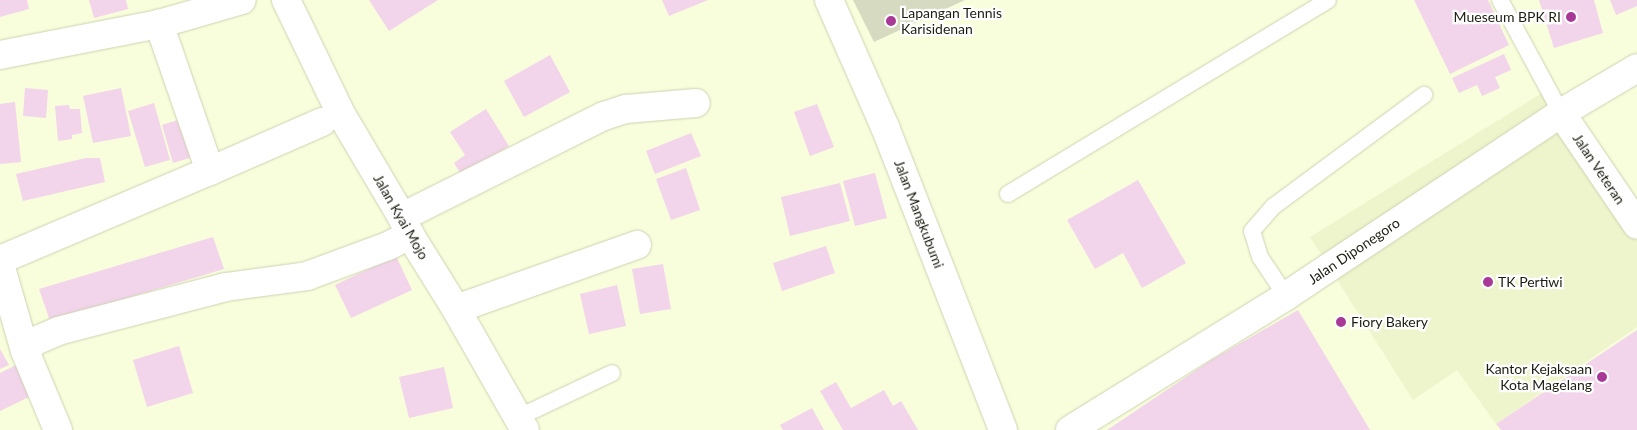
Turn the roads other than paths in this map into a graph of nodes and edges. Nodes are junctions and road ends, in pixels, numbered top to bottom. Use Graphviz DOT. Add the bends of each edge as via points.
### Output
graph roads {
  1 [pos="242,0"];
  2 [pos="286,0"];
  3 [pos="830,0"];
  4 [pos="1328,0"];
  5 [pos="1500,0"];
  6 [pos="159,24"];
  7 [pos="0,55"];
  8 [pos="1637,68"];
  9 [pos="1424,95"];
  10 [pos="696,103"];
  11 [pos="1561,113"];
  12 [pos="322,122"];
  13 [pos="210,171"];
  14 [pos="1008,194"];
  15 [pos="406,226"];
  16 [pos="1637,226"];
  17 [pos="637,246"];
  18 [pos="0,260"];
  19 [pos="0,264"];
  20 [pos="1286,296"];
  21 [pos="456,309"];
  22 [pos="25,350"];
  23 [pos="612,374"];
  24 [pos="521,424"];
  25 [pos="58,430"];
  26 [pos="1003,430"];
  27 [pos="1070,430"];
  1 -- 6 [label="street"];
  2 -- 15 [label="street, Jalan Kyai Mojo" via="341,114"];
  3 -- 26 [label="street, Jalan Mangkubumi" via="885,127"];
  4 -- 14 [label="lane"];
  5 -- 11 [label="lane"];
  6 -- 7 [label="street"];
  6 -- 13 [label="street"];
  8 -- 11 [label="street, Jalan Diponegoro"];
  9 -- 20 [label="lane" via="1274,206 1252,232 1260,257"];
  10 -- 15 [label="street" via="626,109 604,116"];
  11 -- 16 [label="street, Jalan Veteran"];
  11 -- 20 [label="street, Jalan Diponegoro"];
  12 -- 13 [label="street"];
  13 -- 18 [label="street"];
  15 -- 21 [label="street, Jalan Kyai Mojo"];
  15 -- 22 [label="street" via="388,246 307,276 226,287 58,331 35,341"];
  17 -- 21 [label="street"];
  19 -- 22 [label="street"];
  20 -- 27 [label="street, Jalan Diponegoro"];
  21 -- 24 [label="street, Jalan Kyai Mojo"];
  22 -- 25 [label="street"];
  23 -- 24 [label="lane"];
}
